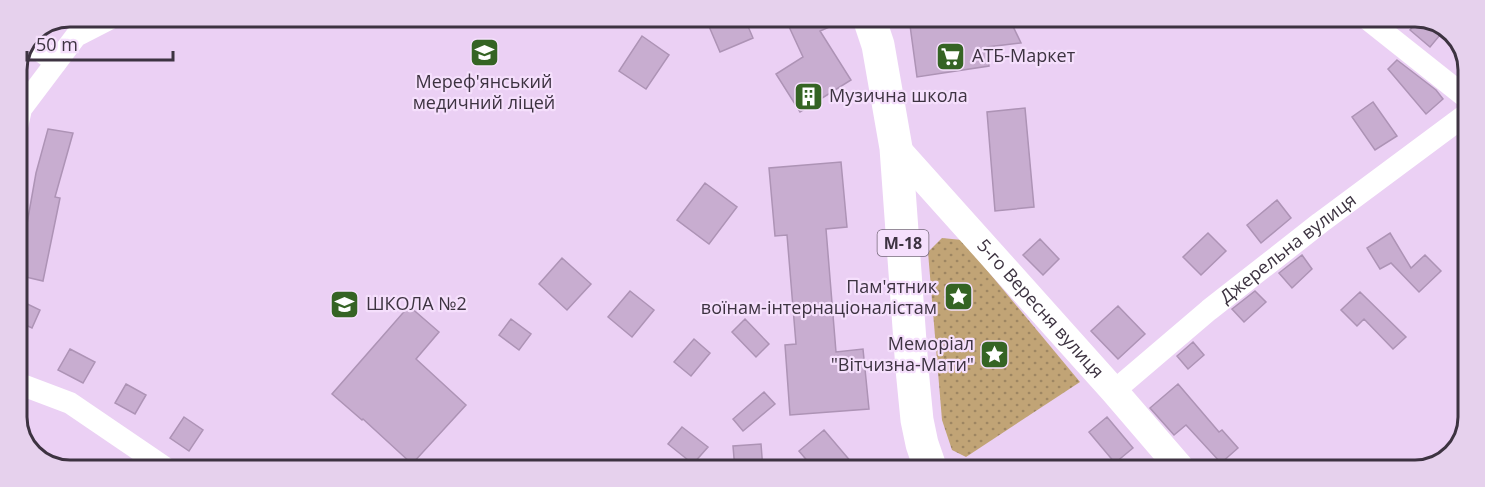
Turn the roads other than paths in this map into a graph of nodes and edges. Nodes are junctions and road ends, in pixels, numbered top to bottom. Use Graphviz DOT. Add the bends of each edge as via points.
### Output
graph roads {
  1 [pos="92,27"];
  2 [pos="872,27"];
  3 [pos="1377,27"];
  4 [pos="34,46"];
  5 [pos="56,62"];
  6 [pos="1458,91"];
  7 [pos="27,101"];
  8 [pos="1458,120"];
  9 [pos="896,148"];
  10 [pos="27,387"];
  11 [pos="1114,391"];
  12 [pos="154,460"];
  13 [pos="928,460"];
  14 [pos="1173,460"];
  1 -- 5 [label="street" via="76,36"];
  2 -- 9 [label="highway, М-18"];
  3 -- 6 [label="street"];
  4 -- 5 [label="street"];
  5 -- 7 [label="street"];
  8 -- 11 [label="street, Джерельна вулиця" via="1218,303"];
  9 -- 11 [label="street, 5-го Вересня вулиця"];
  9 -- 13 [label="highway, М-18" via="916,420"];
  10 -- 12 [label="street" via="70,403"];
  11 -- 14 [label="street, 5-го Вересня вулиця"];
}
